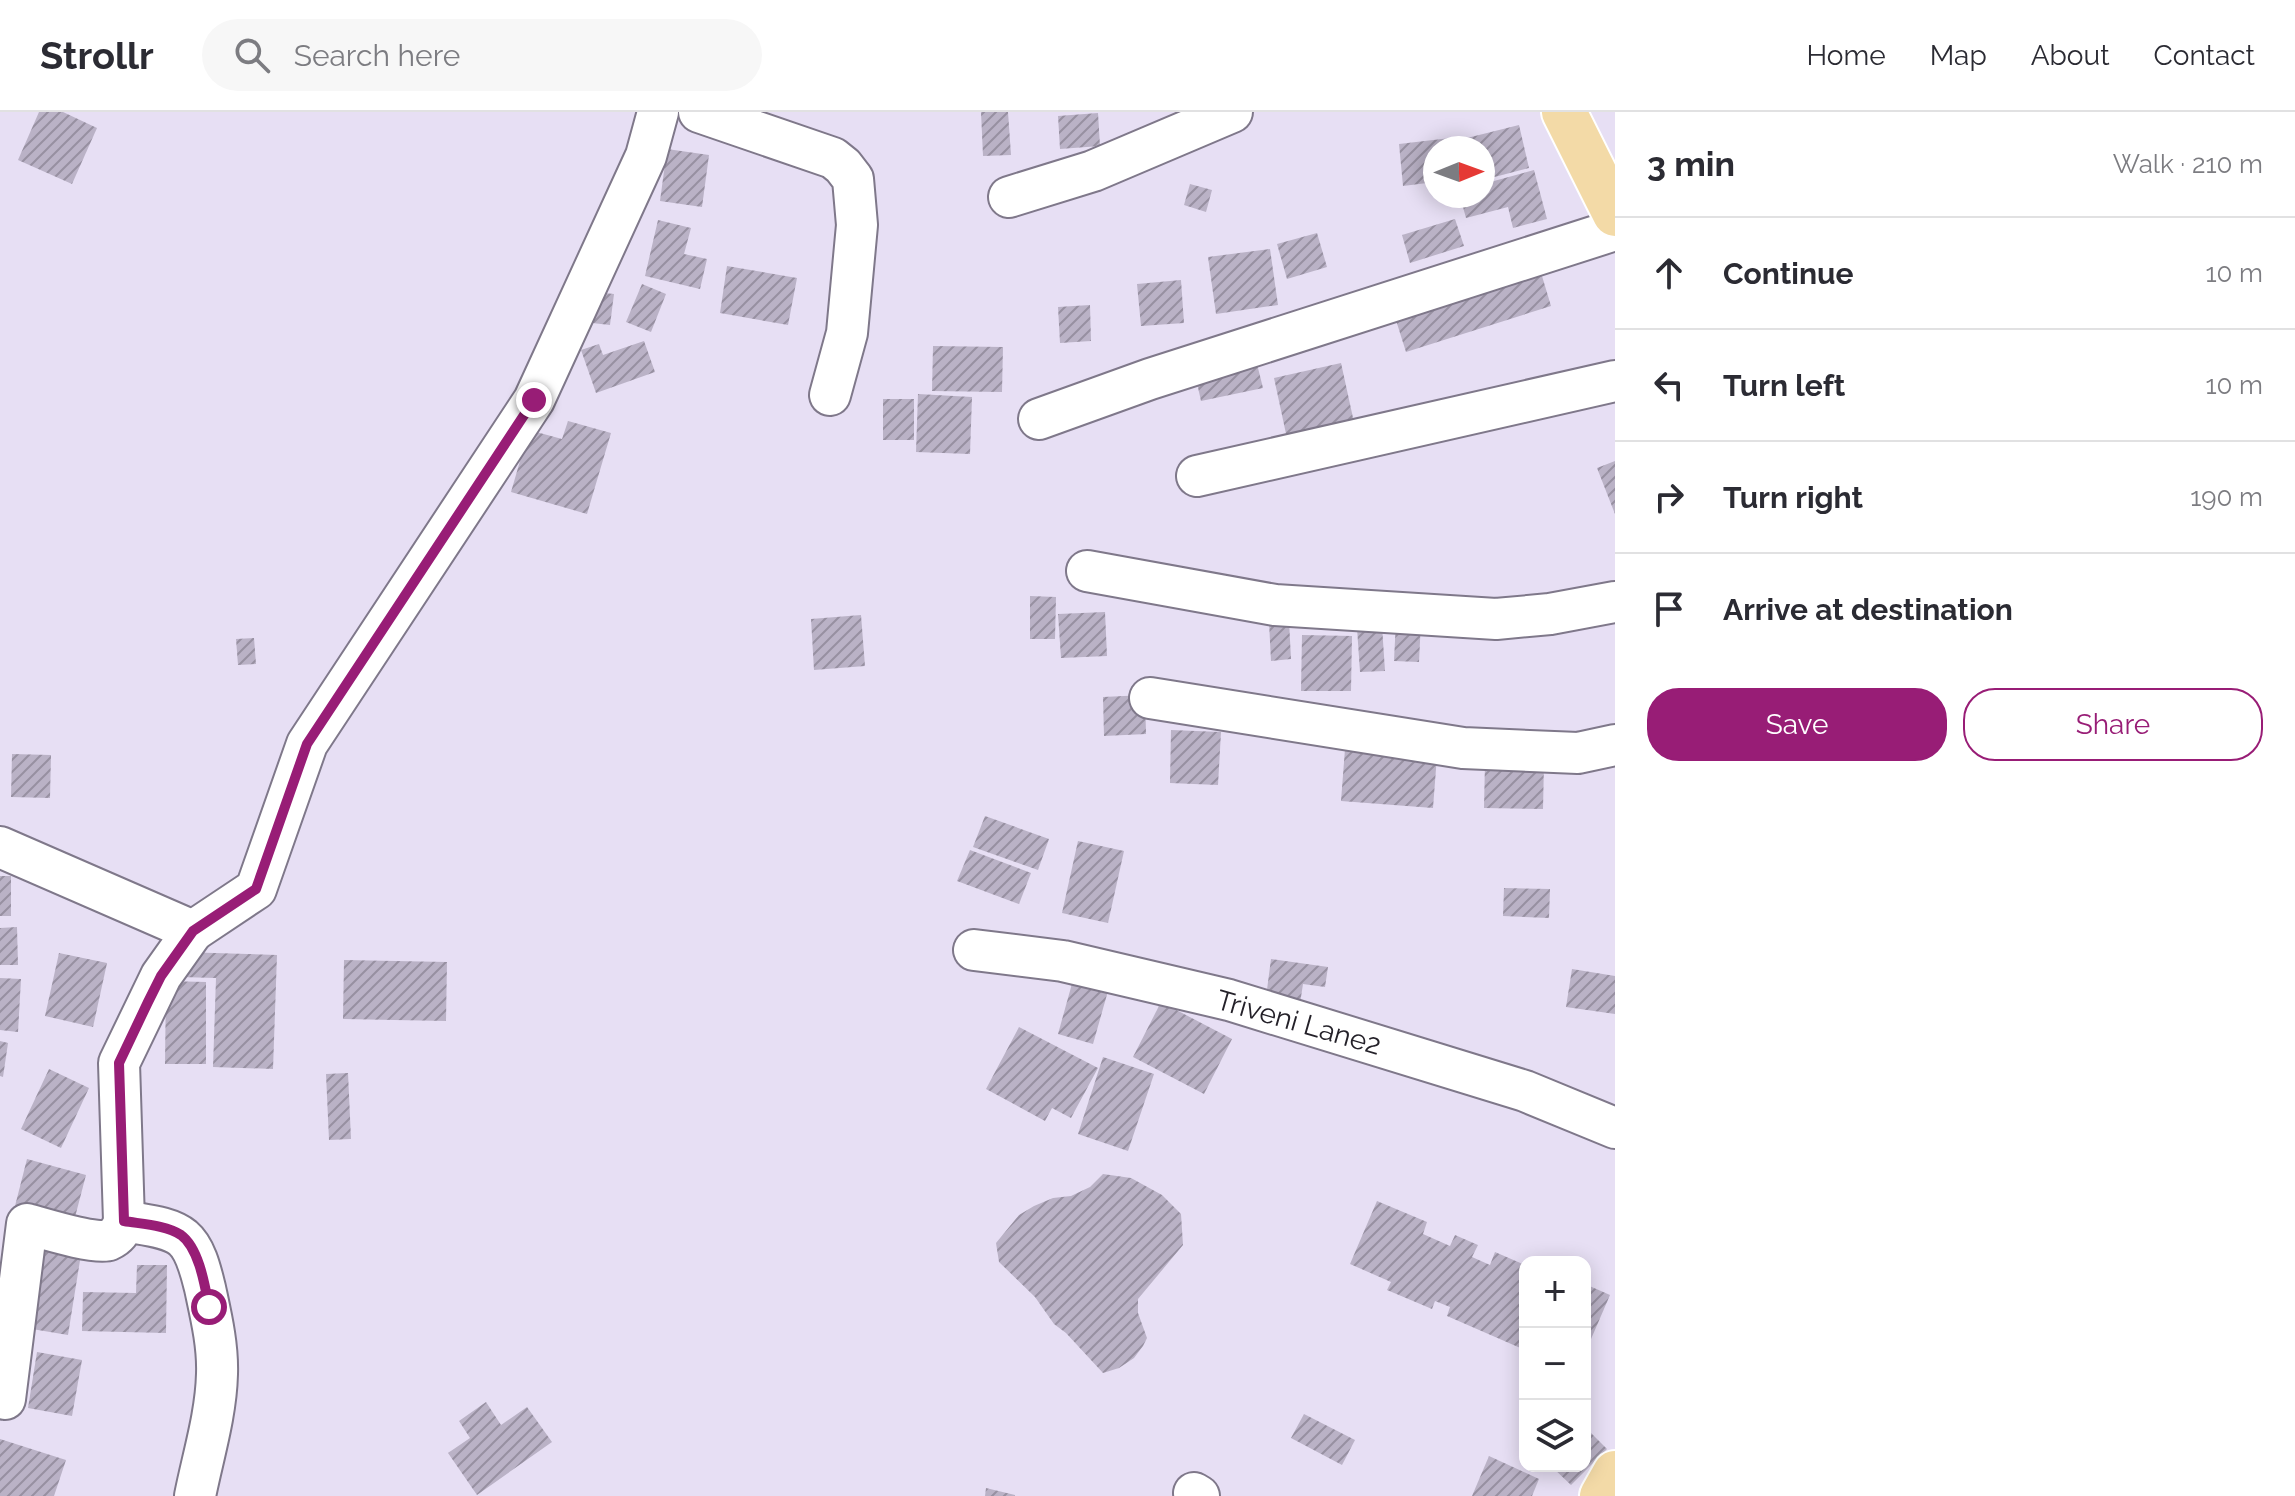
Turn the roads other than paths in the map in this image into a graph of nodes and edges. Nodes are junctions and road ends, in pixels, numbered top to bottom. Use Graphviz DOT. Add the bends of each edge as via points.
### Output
graph roads {
  1 [pos="658,112"];
  2 [pos="699,112"];
  3 [pos="1232,112"];
  4 [pos="1564,112"];
  5 [pos="1009,197"];
  6 [pos="1615,214"];
  7 [pos="1615,230"];
  8 [pos="1615,381"];
  9 [pos="830,395"];
  10 [pos="1039,419"];
  11 [pos="1197,476"];
  12 [pos="1087,571"];
  13 [pos="1615,602"];
  14 [pos="1150,698"];
  15 [pos="1615,745"];
  16 [pos="0,847"];
  17 [pos="193,931"];
  18 [pos="974,950"];
  19 [pos="1615,1128"];
  20 [pos="124,1221"];
  21 [pos="13,1223"];
  22 [pos="5,1399"];
  23 [pos="1615,1473"];
  24 [pos="195,1496"];
  25 [pos="1602,1496"];
  1 -- 17 [label="street" via="646,156 534,400 307,744 256,889"];
  2 -- 9 [label="street" via="833,158 853,179 853,286"];
  3 -- 5 [label="street" via="1093,171"];
  4 -- 6 [label="main road"];
  7 -- 10 [label="street"];
  8 -- 11 [label="street"];
  12 -- 13 [label="street" via="1275,605 1496,619"];
  14 -- 15 [label="street" via="1463,748 1578,753"];
  16 -- 17 [label="street"];
  17 -- 20 [label="street" via="161,976 119,1063"];
  18 -- 19 [label="street, Triveni Lane2" via="1063,961 1229,1000 1525,1091"];
  20 -- 21 [label="street" via="118,1234 106,1241"];
  20 -- 24 [label="street" via="181,1235 201,1270 217,1374"];
  21 -- 22 [label="street"];
  23 -- 25 [label="main road"];
}
